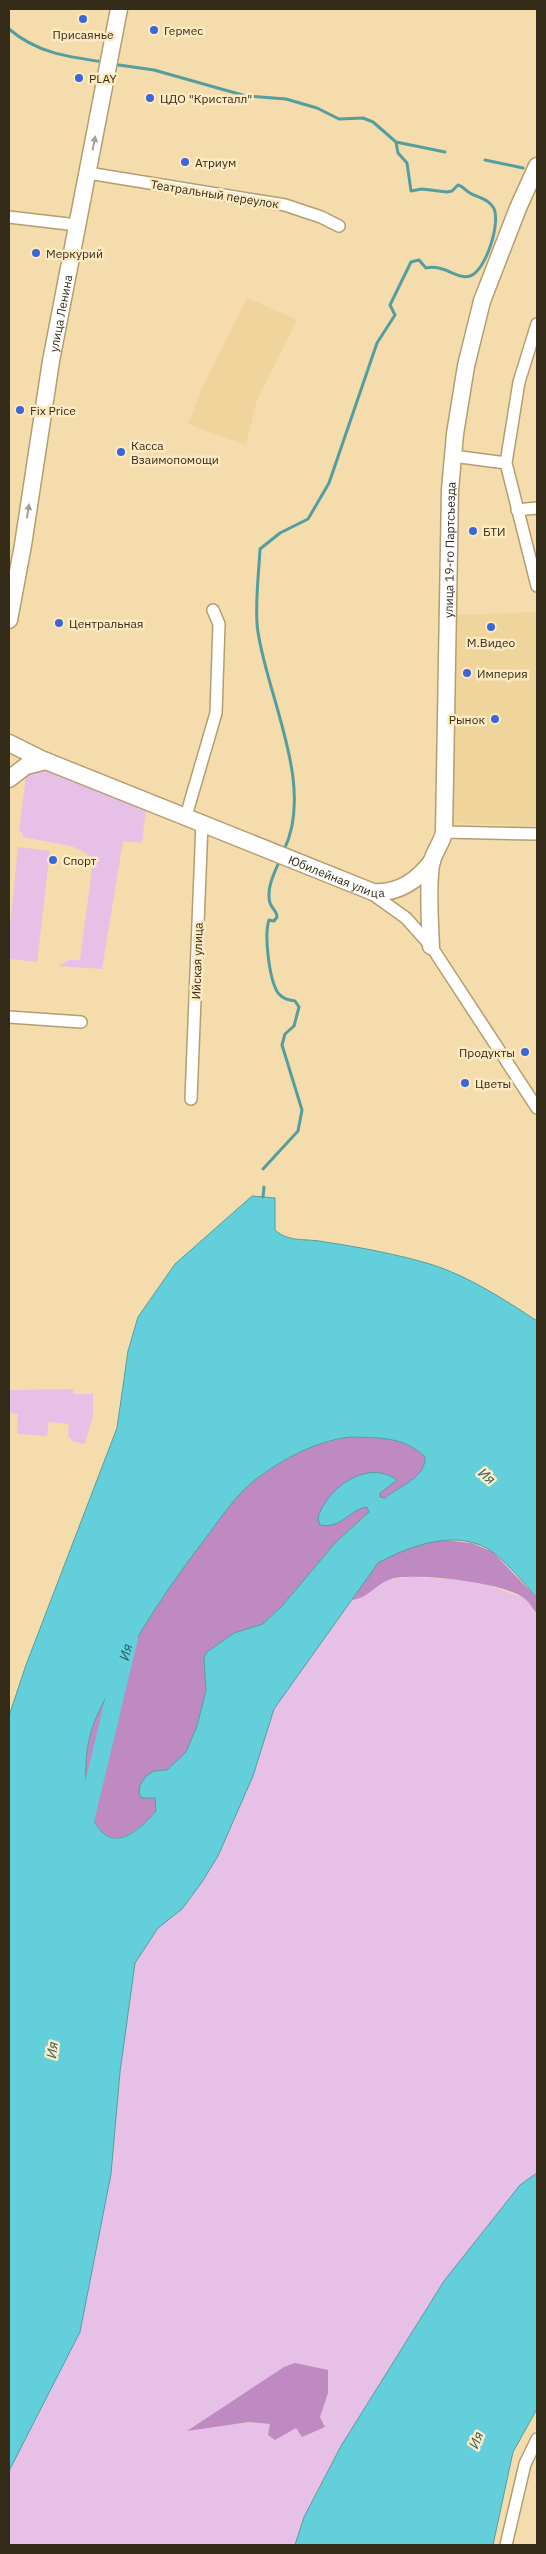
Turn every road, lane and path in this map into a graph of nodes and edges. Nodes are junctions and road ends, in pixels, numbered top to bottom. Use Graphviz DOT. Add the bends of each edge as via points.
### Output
graph roads {
  1 [pos="117,10"];
  2 [pos="537,166"];
  3 [pos="88,173"];
  4 [pos="9,217"];
  5 [pos="77,225"];
  6 [pos="338,226"];
  7 [pos="537,324"];
  8 [pos="453,456"];
  9 [pos="506,463"];
  10 [pos="537,508"];
  11 [pos="516,510"];
  12 [pos="15,558"];
  13 [pos="537,586"];
  14 [pos="213,610"];
  15 [pos="9,620"];
  16 [pos="9,743"];
  17 [pos="46,761"];
  18 [pos="9,780"];
  19 [pos="186,816"];
  20 [pos="202,823"];
  21 [pos="444,832"];
  22 [pos="537,834"];
  23 [pos="432,861"];
  24 [pos="365,890"];
  25 [pos="431,946"];
  26 [pos="9,1017"];
  27 [pos="81,1022"];
  28 [pos="191,1099"];
  29 [pos="537,1108"];
  30 [pos="537,2439"];
  31 [pos="506,2545"];
  3 -- 1 [label="street, улица Ленина, one-way"];
  2 -- 8 [label="street, улица 19-го Партсъезда" via="489,281 475,324"];
  3 -- 5 [label="street, улица Ленина"];
  3 -- 6 [label="street, Театральный переулок" via="285,205"];
  4 -- 5 [label="street"];
  12 -- 5 [label="street, улица Ленина, one-way"];
  7 -- 9 [label="street" via="519,382"];
  8 -- 9 [label="street"];
  8 -- 21 [label="street, улица 19-го Партсъезда"];
  9 -- 11 [label="street"];
  10 -- 11 [label="street"];
  11 -- 13 [label="street"];
  12 -- 15 [label="street, улица Ленина"];
  14 -- 19 [label="street" via="219,624 216,713"];
  16 -- 17 [label="street, Юбилейная улица"];
  17 -- 18 [label="street" via="26,766"];
  17 -- 19 [label="street, Юбилейная улица"];
  19 -- 20 [label="street, Юбилейная улица"];
  20 -- 24 [label="street, Юбилейная улица"];
  20 -- 28 [label="street, Ийская улица"];
  21 -- 22 [label="street"];
  21 -- 23 [label="street, улица 19-го Партсъезда"];
  23 -- 24 [label="street" via="414,879 395,891"];
  23 -- 25 [label="street, улица 19-го Партсъезда"];
  24 -- 25 [label="street, Юбилейная улица" via="399,911"];
  25 -- 29 [label="street, Юбилейная улица"];
  26 -- 27 [label="street"];
  30 -- 31 [label="street" via="525,2464"];
}
